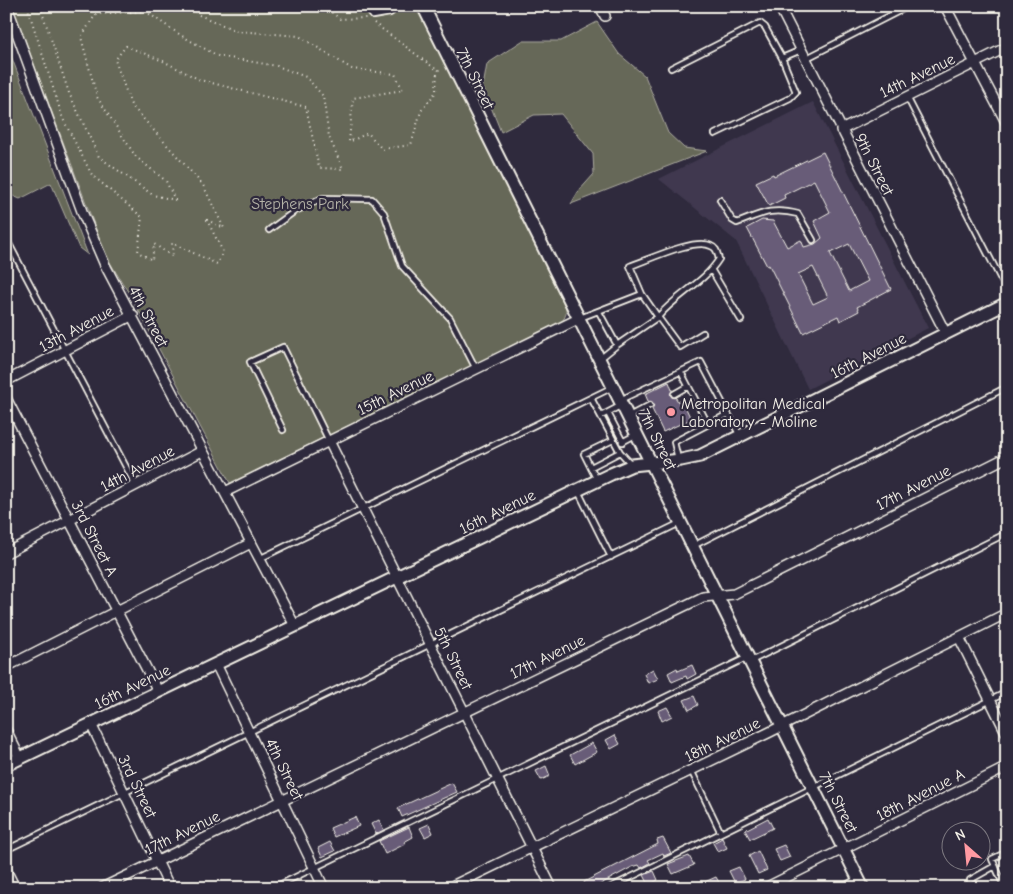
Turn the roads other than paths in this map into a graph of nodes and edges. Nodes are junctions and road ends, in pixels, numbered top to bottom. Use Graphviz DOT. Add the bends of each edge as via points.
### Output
graph roads {
  1 [pos="7,6"];
  2 [pos="365,6"];
  3 [pos="387,6"];
  4 [pos="400,6"];
  5 [pos="423,6"];
  6 [pos="600,6"];
  7 [pos="779,6"];
  8 [pos="910,6"];
  9 [pos="946,6"];
  10 [pos="390,13"];
  11 [pos="605,16"];
  12 [pos="1007,47"];
  13 [pos="801,50"];
  14 [pos="782,58"];
  15 [pos="806,59"];
  16 [pos="976,63"];
  17 [pos="671,68"];
  18 [pos="907,97"];
  19 [pos="1007,124"];
  20 [pos="841,130"];
  21 [pos="715,134"];
  22 [pos="720,200"];
  23 [pos="269,230"];
  24 [pos="6,238"];
  25 [pos="813,240"];
  26 [pos="712,271"];
  27 [pos="1007,291"];
  28 [pos="642,294"];
  29 [pos="1007,303"];
  30 [pos="599,312"];
  31 [pos="133,315"];
  32 [pos="658,317"];
  33 [pos="578,319"];
  34 [pos="740,320"];
  35 [pos="703,333"];
  36 [pos="946,334"];
  37 [pos="617,345"];
  38 [pos="66,350"];
  39 [pos="599,359"];
  40 [pos="476,370"];
  41 [pos="681,372"];
  42 [pos="6,381"];
  43 [pos="688,386"];
  44 [pos="613,387"];
  45 [pos="1007,387"];
  46 [pos="674,394"];
  47 [pos="6,398"];
  48 [pos="591,398"];
  49 [pos="621,403"];
  50 [pos="650,406"];
  51 [pos="608,413"];
  52 [pos="728,414"];
  53 [pos="601,416"];
  54 [pos="628,416"];
  55 [pos="708,424"];
  56 [pos="283,430"];
  57 [pos="637,434"];
  58 [pos="740,437"];
  59 [pos="613,440"];
  60 [pos="329,441"];
  61 [pos="623,442"];
  62 [pos="616,445"];
  63 [pos="202,451"];
  64 [pos="620,452"];
  65 [pos="1007,457"];
  66 [pos="678,461"];
  67 [pos="652,462"];
  68 [pos="632,465"];
  69 [pos="590,467"];
  70 [pos="597,480"];
  71 [pos="136,486"];
  72 [pos="577,490"];
  73 [pos="225,492"];
  74 [pos="363,509"];
  75 [pos="68,521"];
  76 [pos="682,522"];
  77 [pos="1007,533"];
  78 [pos="251,543"];
  79 [pos="693,546"];
  80 [pos="6,553"];
  81 [pos="611,557"];
  82 [pos="259,559"];
  83 [pos="397,577"];
  84 [pos="718,595"];
  85 [pos="115,611"];
  86 [pos="1007,613"];
  87 [pos="295,626"];
  88 [pos="959,637"];
  89 [pos="430,644"];
  90 [pos="749,659"];
  91 [pos="216,664"];
  92 [pos="6,666"];
  93 [pos="158,692"];
  94 [pos="1007,692"];
  95 [pos="990,701"];
  96 [pos="464,712"];
  97 [pos="91,724"];
  98 [pos="782,726"];
  99 [pos="6,730"];
  100 [pos="250,732"];
  101 [pos="1007,734"];
  102 [pos="20,758"];
  103 [pos="6,764"];
  104 [pos="1007,767"];
  105 [pos="692,770"];
  106 [pos="499,780"];
  107 [pos="814,788"];
  108 [pos="124,792"];
  109 [pos="283,799"];
  110 [pos="721,833"];
  111 [pos="532,847"];
  112 [pos="844,849"];
  113 [pos="6,850"];
  114 [pos="1007,852"];
  115 [pos="157,861"];
  116 [pos="995,866"];
  117 [pos="315,867"];
  118 [pos="6,870"];
  119 [pos="861,883"];
  120 [pos="15,888"];
  121 [pos="102,888"];
  122 [pos="170,888"];
  123 [pos="273,888"];
  124 [pos="324,888"];
  125 [pos="448,888"];
  126 [pos="552,888"];
  127 [pos="609,888"];
  128 [pos="766,888"];
  129 [pos="816,888"];
  130 [pos="824,888"];
  131 [pos="841,888"];
  132 [pos="970,888"];
  133 [pos="1005,888"];
  1 -- 31 [label="street, 4th Street" via="92,235"];
  2 -- 10 [label="lane" via="373,16"];
  3 -- 10 [label="lane"];
  4 -- 10 [label="lane"];
  5 -- 33 [label="street, 7th Street"];
  6 -- 11 [label="street"];
  7 -- 13 [label="street, 9th Street"];
  8 -- 15 [label="lane"];
  9 -- 16 [label="street"];
  12 -- 16 [label="street, 14th Avenue"];
  13 -- 14 [label="lane"];
  13 -- 15 [label="street, 9th Street"];
  14 -- 17 [label="lane" via="760,23"];
  14 -- 21 [label="lane" via="796,92 790,98"];
  15 -- 20 [label="street, 9th Street"];
  16 -- 18 [label="street, 14th Avenue"];
  16 -- 19 [label="street"];
  18 -- 20 [label="street, 14th Avenue"];
  18 -- 27 [label="lane"];
  20 -- 36 [label="street, 9th Street"];
  22 -- 25 [label="lane" via="736,222 784,210 798,214"];
  23 -- 40 [label="lane" via="295,211 322,198 372,198 384,212 402,266 450,318"];
  24 -- 38 [label="lane"];
  26 -- 28 [label="lane" via="719,259 716,250 710,245 697,243 630,266"];
  26 -- 32 [label="lane" via="670,302"];
  26 -- 34 [label="lane"];
  28 -- 30 [label="lane"];
  28 -- 32 [label="lane"];
  29 -- 36 [label="street, 16th Avenue"];
  30 -- 33 [label="lane"];
  30 -- 37 [label="lane"];
  31 -- 38 [label="street, 13th Avenue"];
  31 -- 63 [label="street, 4th Street"];
  32 -- 35 [label="lane" via="680,347"];
  32 -- 37 [label="lane"];
  33 -- 39 [label="street, 7th Street"];
  33 -- 40 [label="street, 15th Avenue"];
  36 -- 58 [label="street, 16th Avenue"];
  37 -- 39 [label="lane"];
  38 -- 42 [label="street, 13th Avenue"];
  38 -- 71 [label="lane"];
  39 -- 44 [label="street, 7th Street"];
  40 -- 60 [label="street, 15th Avenue"];
  41 -- 43 [label="lane"];
  41 -- 49 [label="lane"];
  41 -- 52 [label="lane" via="701,362"];
  43 -- 46 [label="lane"];
  43 -- 55 [label="lane"];
  44 -- 48 [label="lane"];
  44 -- 49 [label="street, 7th Street"];
  45 -- 79 [label="lane"];
  47 -- 75 [label="street, 3rd Street A"];
  48 -- 53 [label="lane"];
  48 -- 74 [label="lane"];
  49 -- 51 [label="lane"];
  49 -- 54 [label="street, 7th Street"];
  50 -- 54 [label="lane"];
  51 -- 53 [label="lane"];
  51 -- 61 [label="lane"];
  52 -- 55 [label="lane"];
  52 -- 58 [label="lane"];
  53 -- 59 [label="lane"];
  54 -- 57 [label="street, 7th Street"];
  55 -- 66 [label="lane" via="674,442"];
  56 -- 60 [label="lane" via="250,362 283,348"];
  57 -- 61 [label="lane"];
  57 -- 67 [label="street, 7th Street"];
  58 -- 66 [label="street, 16th Avenue" via="700,456"];
  59 -- 62 [label="lane"];
  59 -- 69 [label="lane" via="584,454"];
  60 -- 73 [label="street, 15th Avenue"];
  60 -- 74 [label="street, 5th Street"];
  61 -- 62 [label="lane"];
  62 -- 64 [label="lane"];
  63 -- 71 [label="street, 14th Avenue"];
  63 -- 73 [label="street, 4th Street"];
  64 -- 68 [label="lane"];
  64 -- 69 [label="lane"];
  65 -- 84 [label="street, 17th Avenue" via="734,594"];
  66 -- 67 [label="street, 16th Avenue"];
  67 -- 68 [label="street, 16th Avenue"];
  67 -- 76 [label="street, 7th Street"];
  68 -- 70 [label="street, 16th Avenue"];
  69 -- 70 [label="lane"];
  70 -- 72 [label="street, 16th Avenue"];
  71 -- 75 [label="street, 14th Avenue"];
  72 -- 81 [label="lane"];
  72 -- 83 [label="street, 16th Avenue"];
  73 -- 78 [label="street, 4th Street"];
  74 -- 82 [label="lane"];
  74 -- 83 [label="street, 5th Street"];
  75 -- 80 [label="street, 14th Avenue"];
  75 -- 85 [label="street, 3rd Street A"];
  76 -- 79 [label="street, 7th Street"];
  76 -- 81 [label="lane"];
  77 -- 90 [label="lane"];
  78 -- 82 [label="street, 4th Street"];
  78 -- 85 [label="street"];
  79 -- 84 [label="street, 7th Street"];
  81 -- 89 [label="lane"];
  82 -- 87 [label="street, 4th Street"];
  83 -- 87 [label="street, 16th Avenue"];
  83 -- 89 [label="street, 5th Street"];
  84 -- 90 [label="street, 7th Street"];
  84 -- 96 [label="street, 17th Avenue" via="703,597"];
  85 -- 92 [label="street"];
  85 -- 93 [label="street, 3rd Street A"];
  86 -- 88 [label="street, 18th Avenue"];
  87 -- 91 [label="street, 16th Avenue"];
  88 -- 95 [label="street"];
  88 -- 98 [label="street, 18th Avenue"];
  89 -- 96 [label="street, 5th Street"];
  89 -- 100 [label="lane"];
  90 -- 98 [label="street, 7th Street"];
  90 -- 106 [label="lane"];
  91 -- 93 [label="street, 16th Avenue"];
  91 -- 100 [label="street, 4th Street"];
  93 -- 97 [label="street, 16th Avenue"];
  94 -- 95 [label="lane"];
  95 -- 101 [label="street"];
  95 -- 107 [label="lane"];
  96 -- 106 [label="street, 5th Street"];
  96 -- 109 [label="street, 17th Avenue"];
  97 -- 102 [label="street, 16th Avenue"];
  97 -- 108 [label="street, 3rd Street"];
  98 -- 105 [label="street, 18th Avenue"];
  98 -- 107 [label="street, 7th Street"];
  99 -- 102 [label="street"];
  100 -- 108 [label="lane"];
  100 -- 109 [label="street, 4th Street"];
  102 -- 103 [label="street, 16th Avenue"];
  104 -- 112 [label="street, 18th Avenue A"];
  105 -- 110 [label="lane"];
  105 -- 111 [label="street, 18th Avenue"];
  106 -- 111 [label="street, 5th Street"];
  106 -- 117 [label="lane"];
  107 -- 110 [label="lane"];
  107 -- 112 [label="street, 7th Street"];
  108 -- 113 [label="lane"];
  108 -- 115 [label="street, 3rd Street"];
  109 -- 115 [label="street, 17th Avenue"];
  109 -- 117 [label="street, 4th Street"];
  110 -- 127 [label="lane"];
  111 -- 125 [label="street, 18th Avenue"];
  111 -- 126 [label="street, 5th Street"];
  112 -- 119 [label="street, 7th Street"];
  112 -- 128 [label="street, 18th Avenue A"];
  114 -- 116 [label="lane" via="992,859"];
  115 -- 121 [label="street, 17th Avenue"];
  115 -- 122 [label="street, 3rd Street"];
  116 -- 132 [label="lane" via="970,880"];
  116 -- 133 [label="lane"];
  117 -- 123 [label="lane"];
  117 -- 124 [label="street, 4th Street"];
  118 -- 120 [label="street"];
  119 -- 131 [label="lane"];
  129 -- 130 [label="lane"];
}
